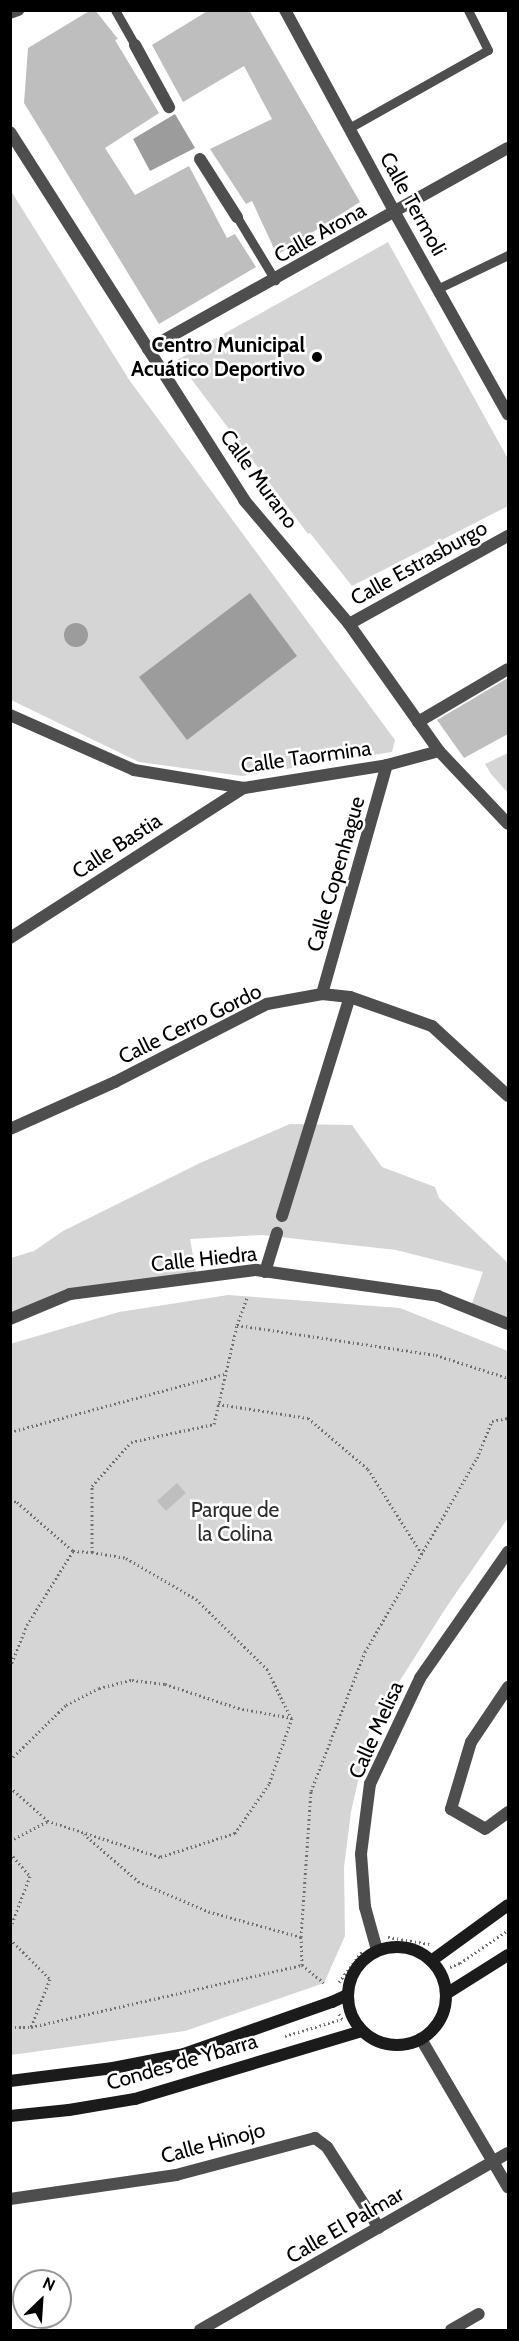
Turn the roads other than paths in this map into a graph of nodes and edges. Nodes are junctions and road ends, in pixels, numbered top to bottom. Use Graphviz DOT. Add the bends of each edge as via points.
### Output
graph roads {
  1 [pos="18,10"];
  2 [pos="116,10"];
  3 [pos="285,10"];
  4 [pos="468,10"];
  5 [pos="10,13"];
  6 [pos="135,45"];
  7 [pos="169,106"];
  8 [pos="349,128"];
  9 [pos="10,132"];
  10 [pos="508,148"];
  11 [pos="200,159"];
  12 [pos="395,213"];
  13 [pos="237,218"];
  14 [pos="508,255"];
  15 [pos="275,280"];
  16 [pos="437,289"];
  17 [pos="148,349"];
  18 [pos="508,414"];
  19 [pos="508,536"];
  20 [pos="349,624"];
  21 [pos="508,669"];
  22 [pos="10,715"];
  23 [pos="418,722"];
  24 [pos="438,751"];
  25 [pos="387,765"];
  26 [pos="244,788"];
  27 [pos="508,824"];
  28 [pos="10,938"];
  29 [pos="322,994"];
  30 [pos="350,997"];
  31 [pos="508,1096"];
  32 [pos="10,1129"];
  33 [pos="282,1216"];
  34 [pos="277,1233"];
  35 [pos="265,1272"];
  36 [pos="10,1319"];
  37 [pos="508,1324"];
  38 [pos="508,1552"];
  39 [pos="508,1687"];
  40 [pos="508,1812"];
  41 [pos="508,1905"];
  42 [pos="377,1950"];
  43 [pos="508,1955"];
  44 [pos="431,1960"];
  45 [pos="446,1994"];
  46 [pos="347,1995"];
  47 [pos="361,2031"];
  48 [pos="422,2039"];
  49 [pos="10,2081"];
  50 [pos="10,2116"];
  51 [pos="508,2152"];
  52 [pos="494,2161"];
  53 [pos="508,2187"];
  54 [pos="10,2199"];
  55 [pos="379,2228"];
  56 [pos="478,2314"];
  57 [pos="200,2331"];
  58 [pos="451,2331"];
  1 -- 5 [label="street"];
  2 -- 6 [label="lane"];
  3 -- 8 [label="street, Calle Termoli"];
  4 -- 8 [label="lane" via="488,50"];
  6 -- 7 [label="street"];
  8 -- 12 [label="street, Calle Termoli"];
  9 -- 17 [label="street, Calle Murano"];
  10 -- 12 [label="street, Calle Arona"];
  11 -- 13 [label="street"];
  12 -- 15 [label="street, Calle Arona"];
  12 -- 16 [label="street, Calle Termoli"];
  13 -- 15 [label="lane"];
  14 -- 16 [label="lane"];
  15 -- 17 [label="street, Calle Arona"];
  16 -- 18 [label="street, Calle Termoli"];
  17 -- 20 [label="street, Calle Murano" via="244,500"];
  19 -- 20 [label="street, Calle Estrasburgo"];
  20 -- 23 [label="street, Calle Murano"];
  21 -- 23 [label="street"];
  22 -- 26 [label="street, Calle Taormina" via="134,770"];
  23 -- 24 [label="street, Calle Murano"];
  24 -- 25 [label="street, Calle Taormina"];
  24 -- 27 [label="street, Calle Murano"];
  25 -- 26 [label="street, Calle Taormina"];
  25 -- 29 [label="street, Calle Copenhague"];
  26 -- 28 [label="street, Calle Bastia"];
  29 -- 30 [label="street, Calle Cerro Gordo"];
  29 -- 32 [label="street, Calle Cerro Gordo" via="267,1004 115,1082"];
  30 -- 31 [label="street, Calle Cerro Gordo" via="432,1026"];
  30 -- 33 [label="street"];
  34 -- 35 [label="street"];
  35 -- 36 [label="street, Calle Hiedra" via="70,1294"];
  35 -- 37 [label="street, Calle Hiedra" via="438,1296"];
  38 -- 42 [label="street, Calle Melisa" via="420,1678 370,1784 361,1854 365,1907"];
  39 -- 40 [label="street" via="471,1742 451,1809 485,1829"];
  41 -- 44 [label="main road"];
  42 -- 44 [label="main road" via="405,1947"];
  42 -- 46 [label="main road" via="352,1973"];
  43 -- 45 [label="main road"];
  44 -- 45 [label="main road" via="439,1970"];
  45 -- 48 [label="main road" via="440,2020"];
  46 -- 47 [label="main road" via="351,2014"];
  46 -- 49 [label="main road, Condes de Ybarra" via="184,2054"];
  47 -- 48 [label="main road" via="390,2045"];
  47 -- 50 [label="main road, Condes de Ybarra" via="135,2099"];
  48 -- 52 [label="street"];
  51 -- 52 [label="street, Calle El Palmar"];
  52 -- 53 [label="street"];
  52 -- 55 [label="street, Calle El Palmar"];
  54 -- 55 [label="street, Calle Hinojo" via="176,2175 315,2138 327,2147"];
  55 -- 57 [label="street, Calle El Palmar"];
  56 -- 58 [label="street"];
}
